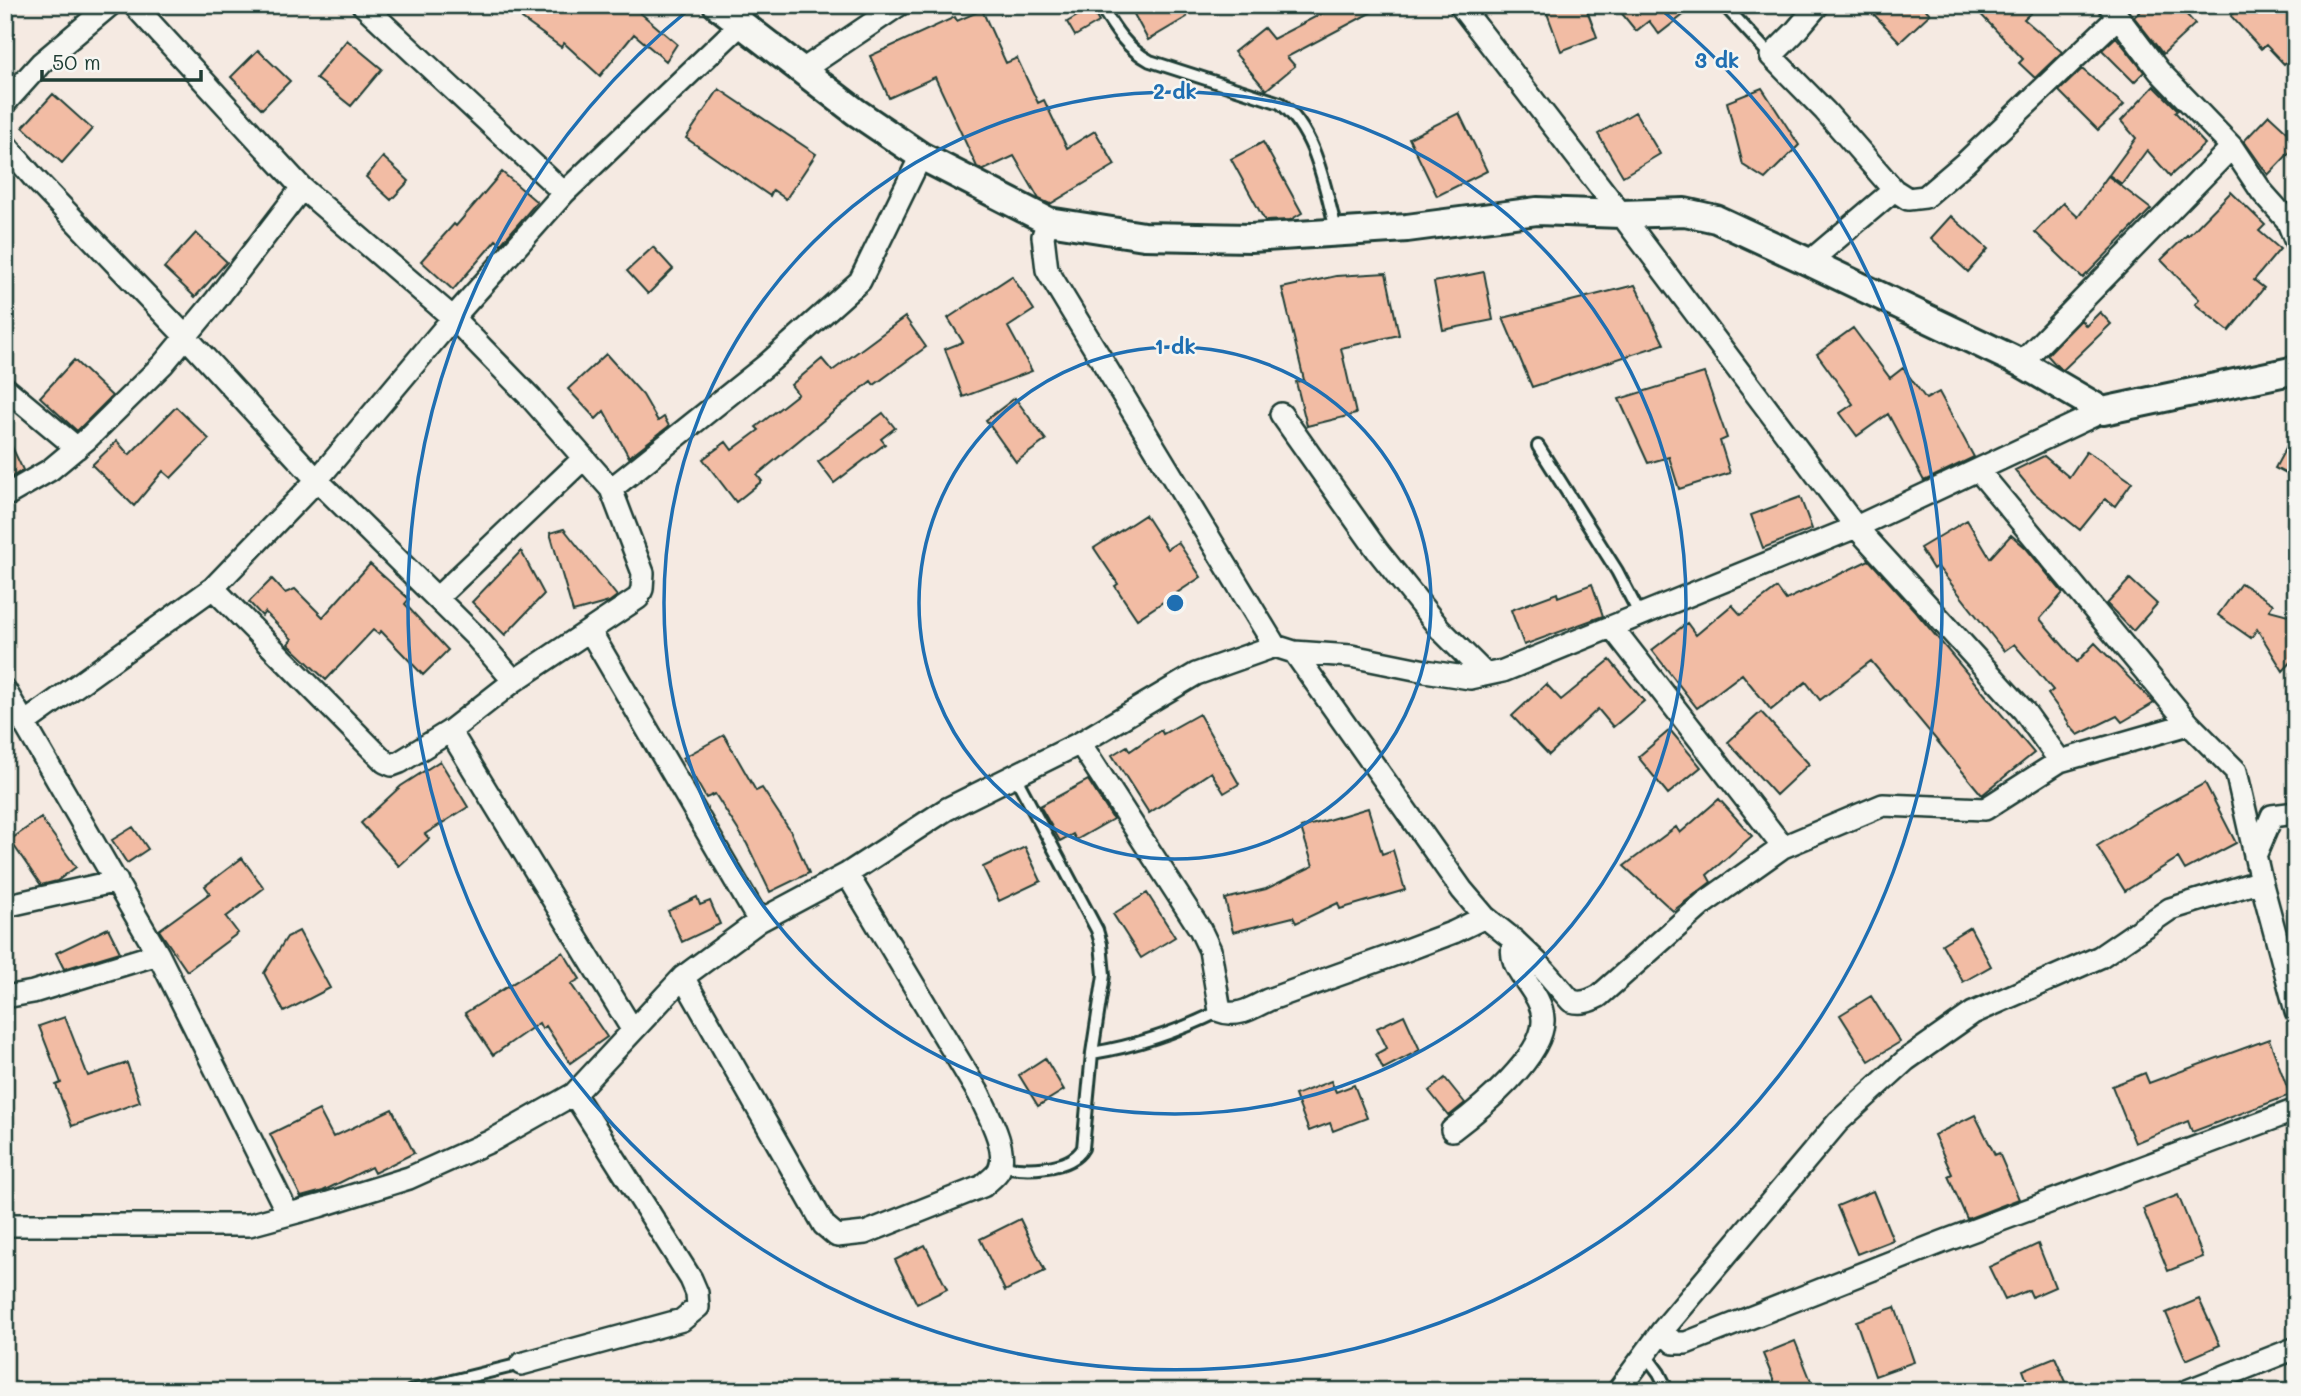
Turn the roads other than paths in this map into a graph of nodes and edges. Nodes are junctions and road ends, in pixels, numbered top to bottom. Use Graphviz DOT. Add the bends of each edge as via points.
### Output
graph roads {
  1 [pos="110,5"];
  2 [pos="134,5"];
  3 [pos="363,5"];
  4 [pos="717,5"];
  5 [pos="899,5"];
  6 [pos="1100,5"];
  7 [pos="1460,5"];
  8 [pos="1724,5"];
  9 [pos="1818,5"];
  10 [pos="2113,12"];
  11 [pos="741,24"];
  12 [pos="1771,56"];
  13 [pos="801,71"];
  14 [pos="5,103"];
  15 [pos="5,144"];
  16 [pos="2232,147"];
  17 [pos="921,156"];
  18 [pos="302,188"];
  19 [pos="1894,190"];
  20 [pos="564,193"];
  21 [pos="1621,214"];
  22 [pos="1048,221"];
  23 [pos="1337,233"];
  24 [pos="2296,242"];
  25 [pos="1809,262"];
  26 [pos="453,318"];
  27 [pos="187,337"];
  28 [pos="2021,363"];
  29 [pos="2296,370"];
  30 [pos="5,388"];
  31 [pos="2104,411"];
  32 [pos="1281,414"];
  33 [pos="1538,446"];
  34 [pos="77,448"];
  35 [pos="583,458"];
  36 [pos="1978,470"];
  37 [pos="317,480"];
  38 [pos="611,489"];
  39 [pos="5,496"];
  40 [pos="1856,527"];
  41 [pos="212,587"];
  42 [pos="437,598"];
  43 [pos="1640,615"];
  44 [pos="1612,627"];
  45 [pos="590,631"];
  46 [pos="1285,649"];
  47 [pos="1485,674"];
  48 [pos="514,681"];
  49 [pos="5,690"];
  50 [pos="26,722"];
  51 [pos="2189,724"];
  52 [pos="450,731"];
  53 [pos="1080,743"];
  54 [pos="2060,761"];
  55 [pos="1015,776"];
  56 [pos="2296,813"];
  57 [pos="1783,848"];
  58 [pos="2255,856"];
  59 [pos="847,874"];
  60 [pos="117,881"];
  61 [pos="2260,881"];
  62 [pos="5,906"];
  63 [pos="1485,917"];
  64 [pos="759,921"];
  65 [pos="1515,941"];
  66 [pos="158,954"];
  67 [pos="683,977"];
  68 [pos="5,998"];
  69 [pos="1220,1011"];
  70 [pos="2296,1011"];
  71 [pos="632,1029"];
  72 [pos="1092,1054"];
  73 [pos="574,1094"];
  74 [pos="2296,1110"];
  75 [pos="1452,1130"];
  76 [pos="1001,1165"];
  77 [pos="288,1214"];
  78 [pos="5,1225"];
  79 [pos="1662,1331"];
  80 [pos="2296,1348"];
  81 [pos="1645,1354"];
  82 [pos="521,1364"];
  83 [pos="411,1391"];
  84 [pos="1618,1391"];
  85 [pos="1668,1391"];
  86 [pos="2187,1391"];
  1 -- 14 [label="street" via="41,63"];
  2 -- 18 [label="street"];
  3 -- 20 [label="street"];
  4 -- 11 [label="street"];
  5 -- 13 [label="street"];
  6 -- 23 [label="lane" via="1123,40 1150,61 1288,109 1311,143"];
  7 -- 21 [label="street"];
  8 -- 12 [label="lane"];
  9 -- 12 [label="street"];
  10 -- 16 [label="street" via="2159,71"];
  10 -- 19 [label="street" via="1966,162 1925,197 1908,199"];
  11 -- 13 [label="street"];
  11 -- 20 [label="street"];
  12 -- 19 [label="street"];
  13 -- 17 [label="street"];
  15 -- 27 [label="street"];
  16 -- 24 [label="street" via="2287,220"];
  16 -- 28 [label="street"];
  17 -- 22 [label="street"];
  17 -- 38 [label="street" via="860,281 765,366"];
  18 -- 26 [label="street"];
  18 -- 27 [label="street"];
  19 -- 25 [label="street"];
  20 -- 26 [label="street"];
  21 -- 23 [label="street" via="1537,211"];
  21 -- 25 [label="street" via="1685,212 1716,219"];
  21 -- 40 [label="street"];
  22 -- 23 [label="street" via="1144,236 1251,238"];
  22 -- 46 [label="street" via="1043,236 1047,270"];
  25 -- 28 [label="street"];
  26 -- 35 [label="street"];
  26 -- 37 [label="street"];
  27 -- 34 [label="street"];
  27 -- 37 [label="street"];
  28 -- 31 [label="street"];
  29 -- 31 [label="street"];
  30 -- 34 [label="street"];
  31 -- 36 [label="street"];
  32 -- 47 [label="street" via="1377,550 1440,629"];
  33 -- 43 [label="lane"];
  34 -- 39 [label="street"];
  35 -- 38 [label="street"];
  35 -- 42 [label="street"];
  36 -- 40 [label="street"];
  36 -- 51 [label="street"];
  37 -- 41 [label="street"];
  37 -- 42 [label="street"];
  38 -- 45 [label="street" via="644,579 638,598"];
  40 -- 43 [label="street"];
  40 -- 54 [label="street" via="2024,710"];
  41 -- 50 [label="street"];
  41 -- 52 [label="street" via="385,762 400,762"];
  42 -- 48 [label="street"];
  43 -- 44 [label="street"];
  44 -- 47 [label="street"];
  44 -- 57 [label="street"];
  45 -- 48 [label="street"];
  45 -- 64 [label="street"];
  46 -- 47 [label="street" via="1470,678"];
  46 -- 53 [label="street" via="1196,674"];
  46 -- 63 [label="street"];
  48 -- 52 [label="street"];
  49 -- 50 [label="street"];
  50 -- 60 [label="street"];
  51 -- 54 [label="street"];
  51 -- 58 [label="street" via="2236,771"];
  52 -- 71 [label="street"];
  53 -- 55 [label="street"];
  53 -- 69 [label="street" via="1200,929 1210,950"];
  54 -- 57 [label="street" via="1985,809 1883,805"];
  55 -- 59 [label="street" via="947,810"];
  55 -- 72 [label="lane" via="1097,930 1104,975"];
  56 -- 58 [label="street" via="2272,816"];
  57 -- 65 [label="street" via="1704,904 1589,1001 1571,1001"];
  58 -- 61 [label="street"];
  59 -- 64 [label="street"];
  59 -- 76 [label="street" via="979,1094 1000,1147"];
  60 -- 62 [label="street"];
  60 -- 66 [label="street"];
  61 -- 70 [label="street"];
  61 -- 79 [label="street" via="2169,909 2100,957 1973,1013 1906,1060 1838,1122"];
  63 -- 65 [label="street"];
  63 -- 69 [label="street" via="1242,1012"];
  64 -- 67 [label="street"];
  65 -- 75 [label="street" via="1515,967 1539,1002 1541,1035 1510,1080"];
  66 -- 68 [label="street"];
  66 -- 77 [label="street"];
  67 -- 71 [label="street"];
  67 -- 76 [label="street" via="824,1225 837,1236 865,1233 983,1186"];
  69 -- 72 [label="lane" via="1185,1029"];
  71 -- 73 [label="street"];
  72 -- 76 [label="lane" via="1080,1153 1072,1160 1033,1169"];
  73 -- 77 [label="street" via="491,1141 409,1178"];
  73 -- 82 [label="street" via="691,1279 698,1307 682,1320"];
  74 -- 79 [label="street" via="1942,1241 1686,1343 1674,1343"];
  77 -- 78 [label="street" via="249,1224"];
  79 -- 81 [label="street"];
  80 -- 86 [label="street"];
  81 -- 84 [label="street"];
  81 -- 85 [label="lane"];
  82 -- 83 [label="lane"];
}
